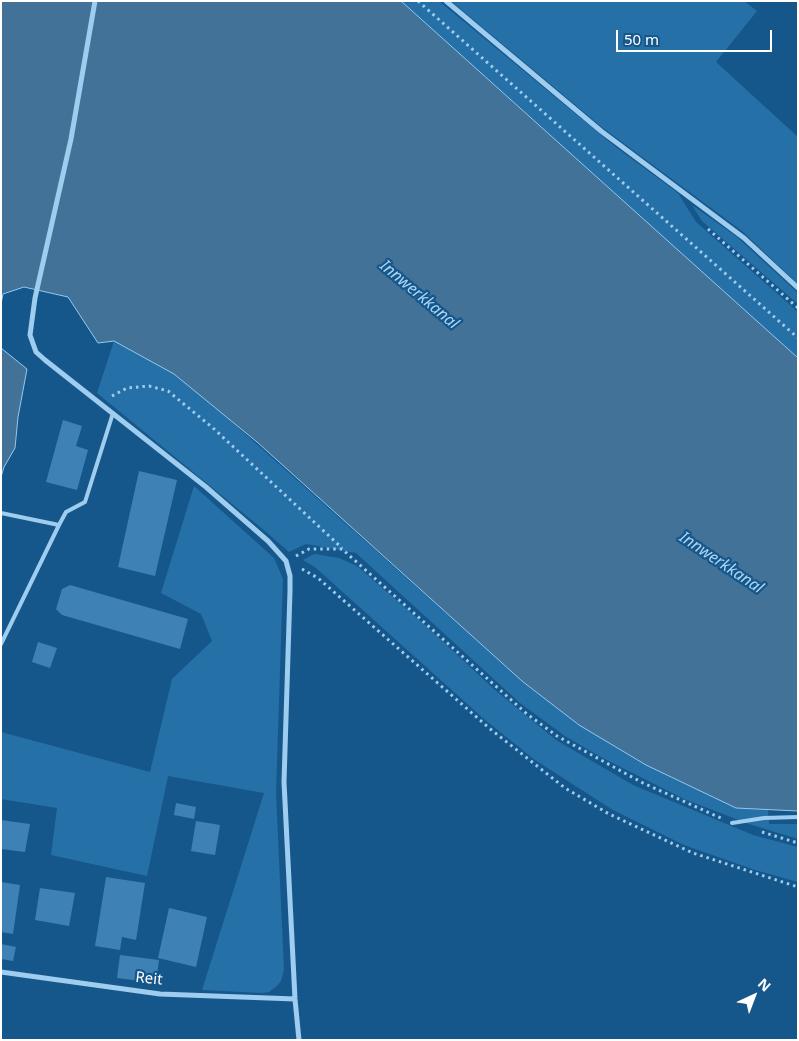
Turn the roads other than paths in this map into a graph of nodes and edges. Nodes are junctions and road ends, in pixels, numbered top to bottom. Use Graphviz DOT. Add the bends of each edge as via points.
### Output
graph roads {
  1 [pos="95,1"];
  2 [pos="446,1"];
  3 [pos="798,288"];
  4 [pos="113,413"];
  5 [pos="1,514"];
  6 [pos="59,524"];
  7 [pos="1,644"];
  8 [pos="798,818"];
  9 [pos="732,823"];
  10 [pos="1,972"];
  11 [pos="295,999"];
  12 [pos="299,1040"];
  1 -- 4 [label="street" via="71,139 35,298 30,335 36,352"];
  2 -- 3 [label="street" via="601,131 744,238"];
  4 -- 6 [label="lane" via="84,502 66,512"];
  4 -- 11 [label="street" via="206,487 286,561 290,591 284,782"];
  5 -- 6 [label="lane"];
  6 -- 7 [label="lane"];
  8 -- 9 [label="lane" via="764,818"];
  10 -- 11 [label="street, Reit" via="160,994"];
  11 -- 12 [label="street"];
}
